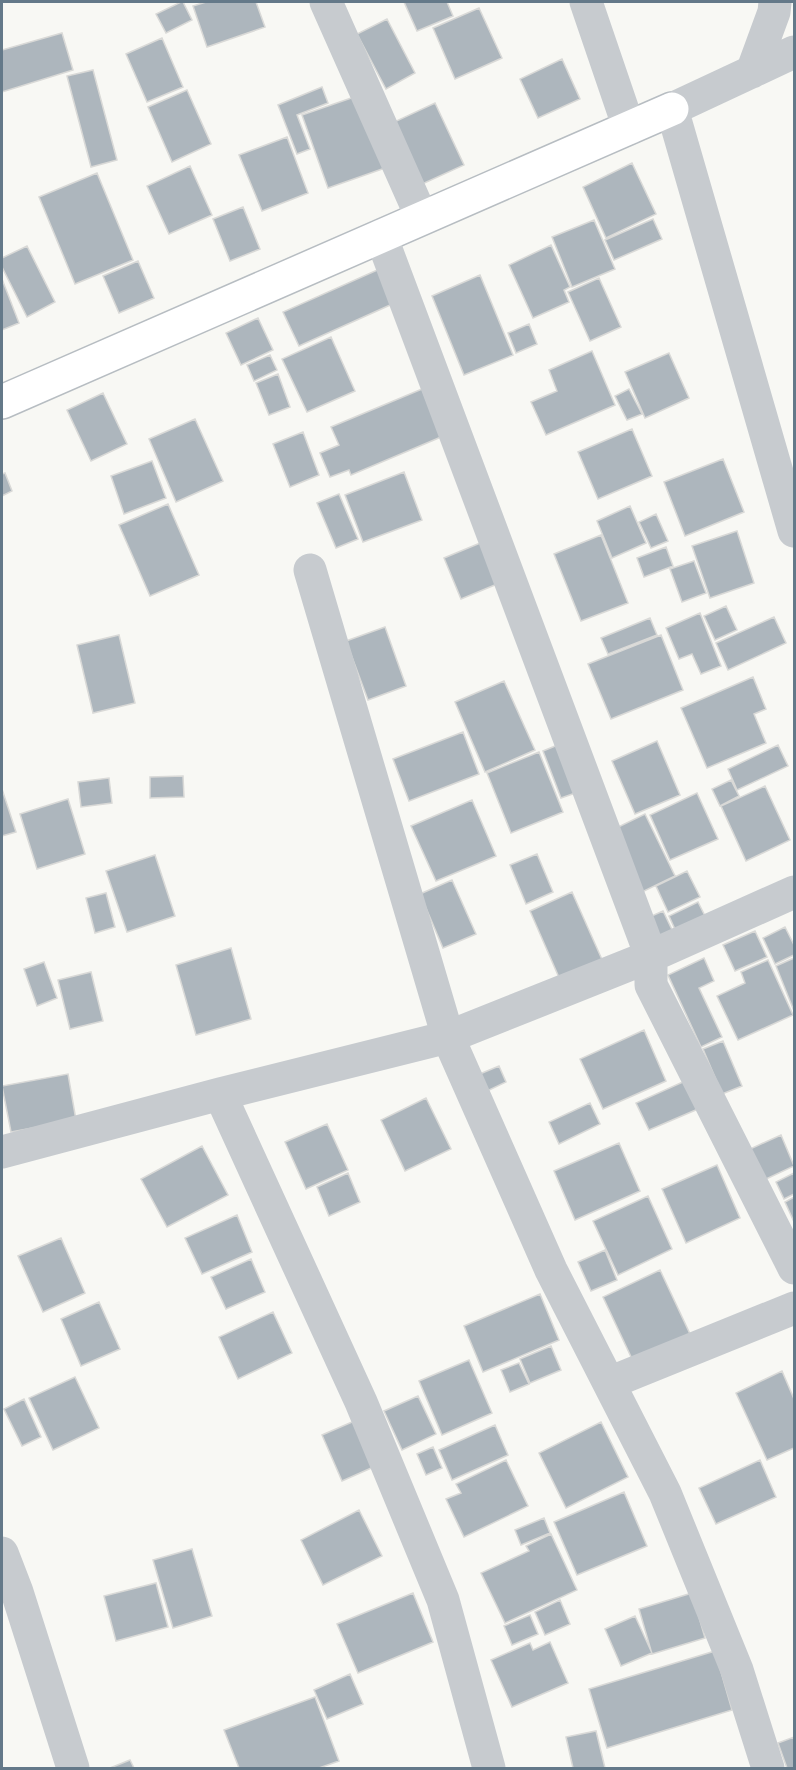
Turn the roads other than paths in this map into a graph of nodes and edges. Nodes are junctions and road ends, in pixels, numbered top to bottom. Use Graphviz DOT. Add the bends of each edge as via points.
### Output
graph roads {
  1 [pos="326,2"];
  2 [pos="586,2"];
  3 [pos="775,2"];
  4 [pos="795,52"];
  5 [pos="752,72"];
  6 [pos="672,109"];
  7 [pos="629,128"];
  8 [pos="422,218"];
  9 [pos="381,236"];
  10 [pos="2,402"];
  11 [pos="795,531"];
  12 [pos="310,570"];
  13 [pos="795,892"];
  14 [pos="651,956"];
  15 [pos="448,1037"];
  16 [pos="220,1094"];
  17 [pos="2,1152"];
  18 [pos="795,1268"];
  19 [pos="795,1308"];
  20 [pos="609,1383"];
  21 [pos="2,1553"];
  22 [pos="73,1768"];
  23 [pos="489,1768"];
  24 [pos="768,1768"];
  1 -- 8 [label="street"];
  2 -- 7 [label="street"];
  3 -- 5 [label="street"];
  4 -- 5 [label="street"];
  5 -- 6 [label="street"];
  6 -- 7 [label="main road"];
  6 -- 11 [label="street"];
  7 -- 8 [label="main road"];
  8 -- 9 [label="main road"];
  9 -- 10 [label="main road"];
  9 -- 14 [label="street"];
  12 -- 15 [label="street"];
  13 -- 14 [label="street"];
  14 -- 15 [label="street"];
  14 -- 18 [label="street" via="651,985"];
  15 -- 16 [label="street"];
  15 -- 20 [label="street" via="551,1270"];
  16 -- 17 [label="street"];
  16 -- 23 [label="street" via="361,1402 443,1600"];
  19 -- 20 [label="street"];
  20 -- 24 [label="street" via="665,1493 738,1670"];
  21 -- 22 [label="street"];
}
